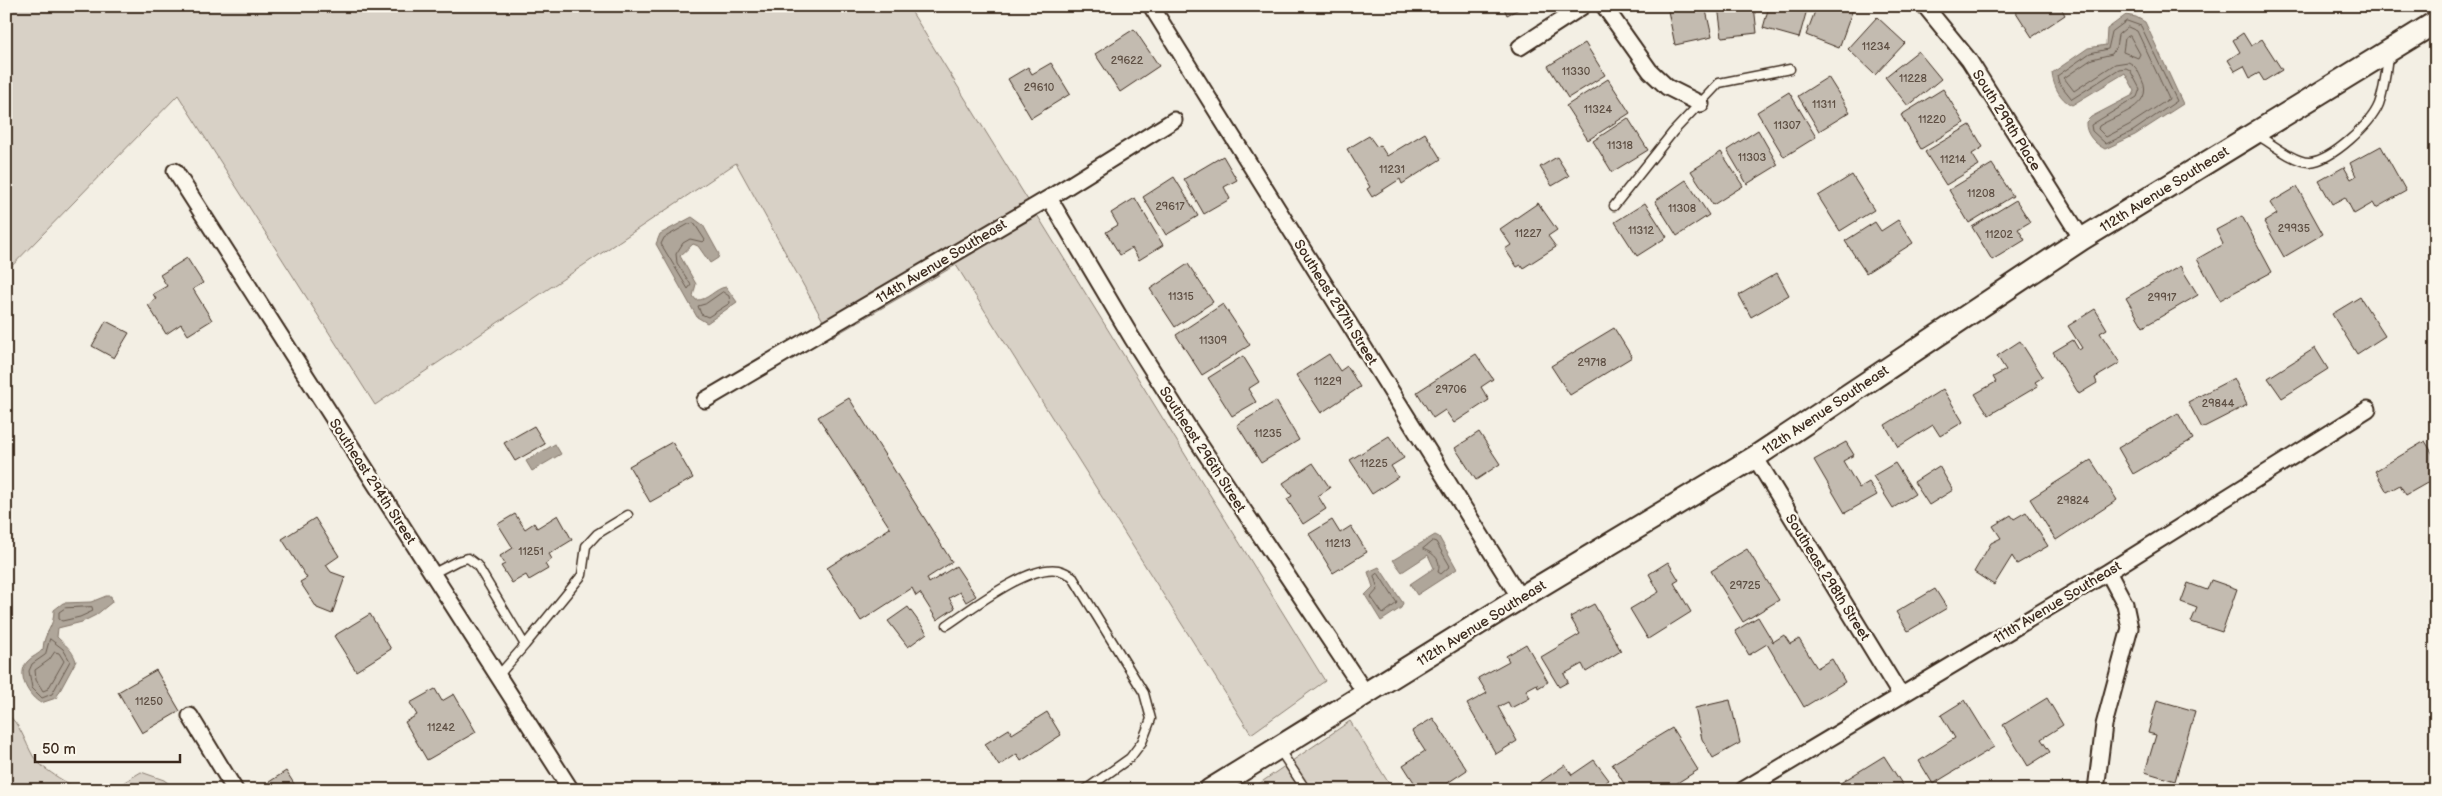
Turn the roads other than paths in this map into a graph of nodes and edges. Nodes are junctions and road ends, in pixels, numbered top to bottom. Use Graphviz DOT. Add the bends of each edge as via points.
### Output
graph roads {
  1 [pos="1154,6"];
  2 [pos="1583,6"];
  3 [pos="1604,6"];
  4 [pos="1925,6"];
  5 [pos="2436,22"];
  6 [pos="1520,47"];
  7 [pos="2388,51"];
  8 [pos="1790,69"];
  9 [pos="1701,104"];
  10 [pos="1174,120"];
  11 [pos="2255,133"];
  12 [pos="175,172"];
  13 [pos="1049,198"];
  14 [pos="1614,206"];
  15 [pos="2082,239"];
  16 [pos="705,400"];
  17 [pos="2368,409"];
  18 [pos="1754,457"];
  19 [pos="628,514"];
  20 [pos="2108,572"];
  21 [pos="432,574"];
  22 [pos="1520,598"];
  23 [pos="947,625"];
  24 [pos="525,645"];
  25 [pos="498,676"];
  26 [pos="1366,694"];
  27 [pos="1901,696"];
  28 [pos="190,716"];
  29 [pos="1278,748"];
  30 [pos="235,790"];
  31 [pos="570,790"];
  32 [pos="1084,790"];
  33 [pos="1210,790"];
  34 [pos="1306,790"];
  35 [pos="1743,790"];
  36 [pos="2096,790"];
  1 -- 22 [label="street, Southeast 297th Street"];
  2 -- 6 [label="street"];
  3 -- 9 [label="street" via="1650,70 1667,87"];
  4 -- 15 [label="street, South 299th Place" via="1969,60"];
  5 -- 7 [label="street, 112th Avenue Southeast"];
  7 -- 11 [label="street, 112th Avenue Southeast"];
  7 -- 11 [label="lane" via="2385,86 2378,106 2355,136 2340,148 2310,162 2291,155"];
  8 -- 9 [label="lane" via="1719,83"];
  9 -- 14 [label="lane" via="1673,132"];
  10 -- 13 [label="street, 114th Avenue Southeast"];
  11 -- 15 [label="street, 112th Avenue Southeast"];
  12 -- 21 [label="street, Southeast 294th Street"];
  13 -- 16 [label="street, 114th Avenue Southeast"];
  13 -- 26 [label="street, Southeast 296th Street" via="1184,422"];
  15 -- 18 [label="street, 112th Avenue Southeast"];
  17 -- 20 [label="street, 111th Avenue Southeast"];
  18 -- 22 [label="street, 112th Avenue Southeast"];
  18 -- 27 [label="street, Southeast 298th Street"];
  19 -- 24 [label="lane" via="597,534 586,546 582,575"];
  20 -- 27 [label="street, 111th Avenue Southeast"];
  20 -- 36 [label="street" via="2125,604 2130,628 2104,724"];
  21 -- 24 [label="lane" via="468,558 477,565"];
  21 -- 25 [label="street, Southeast 294th Street"];
  22 -- 26 [label="street, 112th Avenue Southeast"];
  23 -- 32 [label="lane" via="1011,583 1035,572 1057,569 1072,576 1144,693 1151,719 1142,742 1130,758"];
  24 -- 25 [label="lane"];
  25 -- 31 [label="street, Southeast 294th Street"];
  26 -- 29 [label="street, 112th Avenue Southeast"];
  27 -- 35 [label="street, 111th Avenue Southeast"];
  28 -- 30 [label="street"];
  29 -- 33 [label="street, 112th Avenue Southeast"];
  29 -- 34 [label="lane"];
}
